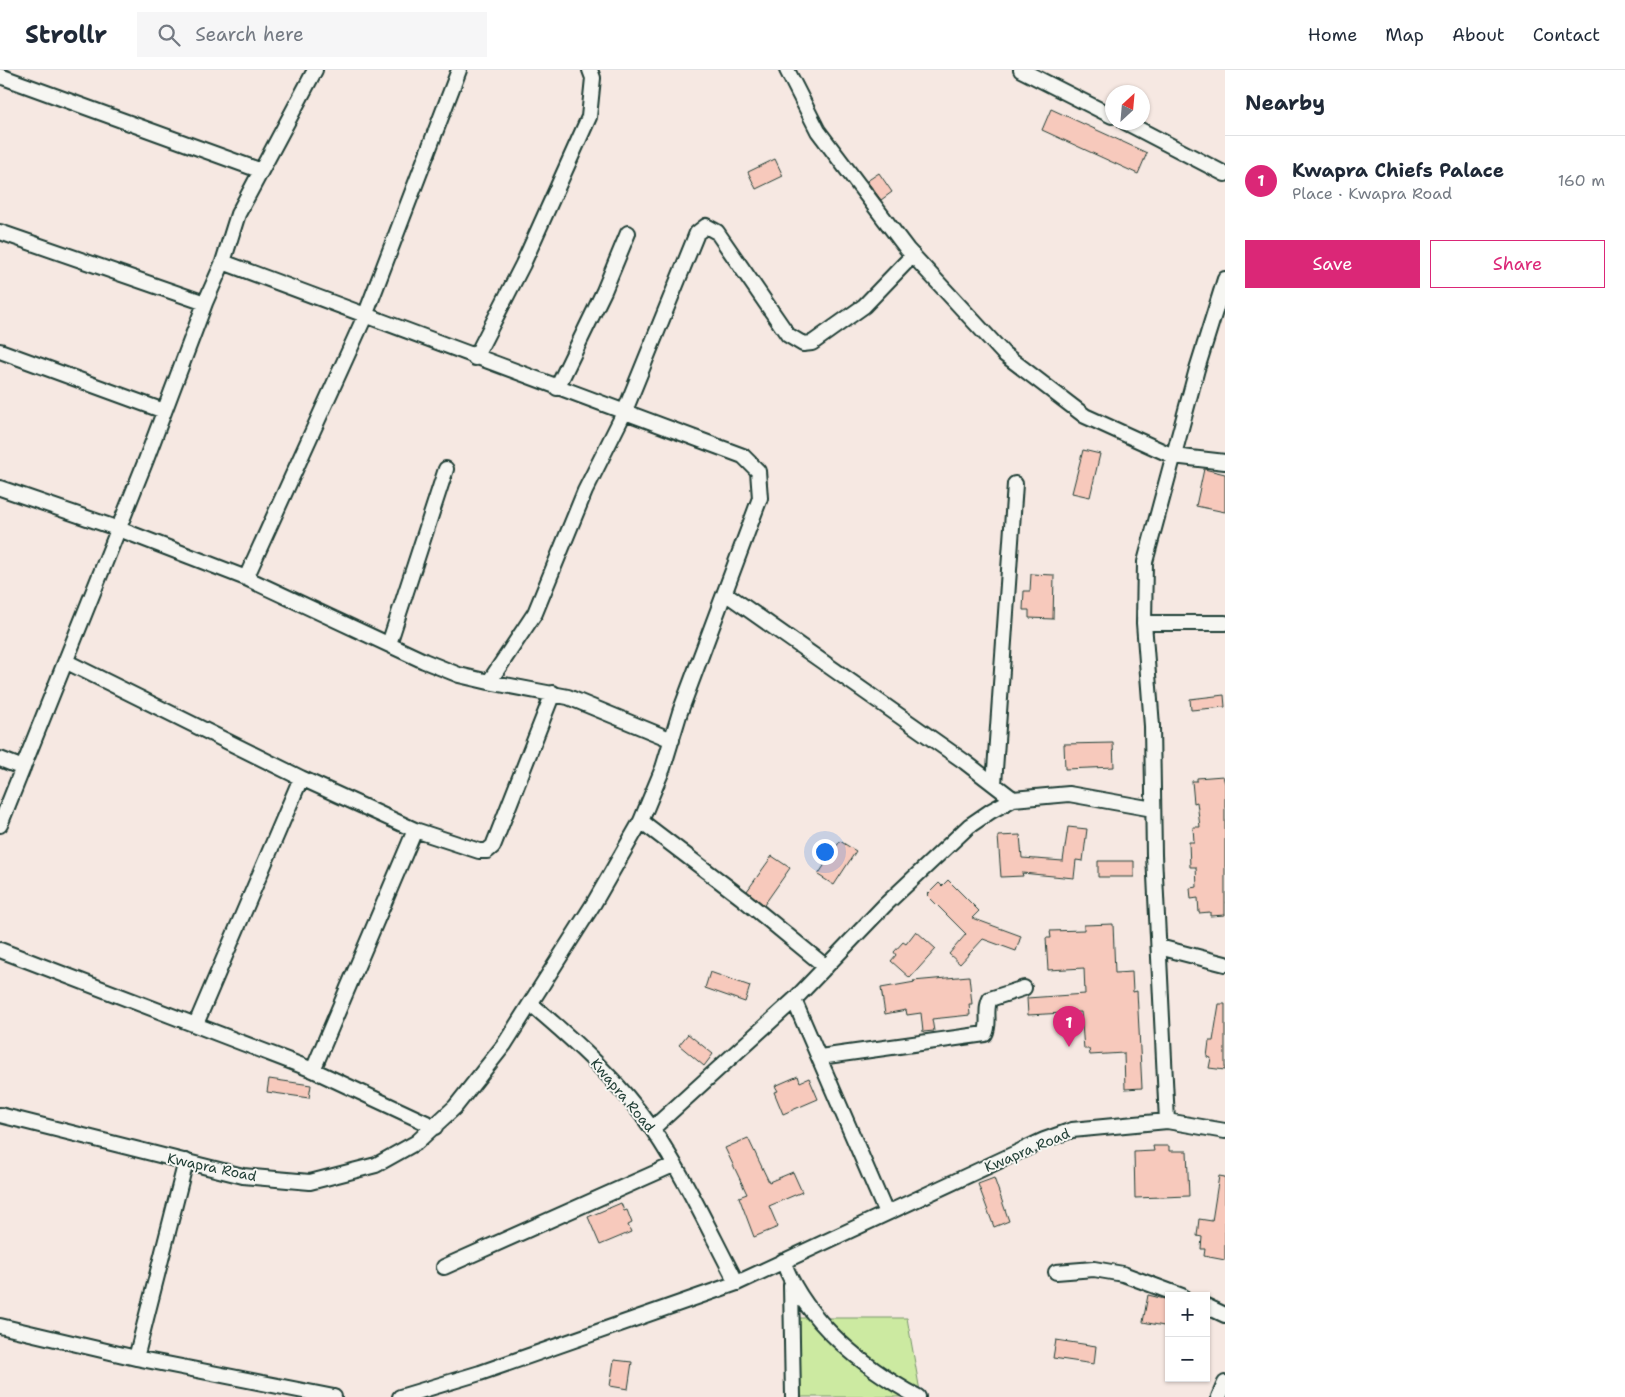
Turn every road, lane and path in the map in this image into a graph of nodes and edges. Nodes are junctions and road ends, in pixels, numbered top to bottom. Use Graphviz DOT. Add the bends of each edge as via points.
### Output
graph roads {
  1 [pos="315,70"];
  2 [pos="458,70"];
  3 [pos="590,70"];
  4 [pos="787,70"];
  5 [pos="1021,70"];
  6 [pos="0,76"];
  7 [pos="1105,112"];
  8 [pos="1140,130"];
  9 [pos="259,170"];
  10 [pos="1225,174"];
  11 [pos="0,232"];
  12 [pos="628,233"];
  13 [pos="913,255"];
  14 [pos="223,262"];
  15 [pos="1225,279"];
  16 [pos="205,303"];
  17 [pos="365,316"];
  18 [pos="1219,319"];
  19 [pos="0,351"];
  20 [pos="475,358"];
  21 [pos="556,388"];
  22 [pos="164,411"];
  23 [pos="624,413"];
  24 [pos="1173,456"];
  25 [pos="1225,462"];
  26 [pos="446,469"];
  27 [pos="1015,484"];
  28 [pos="0,488"];
  29 [pos="119,529"];
  30 [pos="246,578"];
  31 [pos="725,593"];
  32 [pos="1144,623"];
  33 [pos="1225,623"];
  34 [pos="389,644"];
  35 [pos="67,662"];
  36 [pos="489,682"];
  37 [pos="553,693"];
  38 [pos="672,740"];
  39 [pos="0,759"];
  40 [pos="23,768"];
  41 [pos="301,778"];
  42 [pos="994,784"];
  43 [pos="1013,799"];
  44 [pos="1154,809"];
  45 [pos="641,821"];
  46 [pos="0,826"];
  47 [pos="415,830"];
  48 [pos="1159,947"];
  49 [pos="0,950"];
  50 [pos="1225,964"];
  51 [pos="826,967"];
  52 [pos="1024,988"];
  53 [pos="794,1000"];
  54 [pos="531,1004"];
  55 [pos="196,1024"];
  56 [pos="820,1057"];
  57 [pos="313,1070"];
  58 [pos="0,1115"];
  59 [pos="1167,1121"];
  60 [pos="435,1127"];
  61 [pos="652,1128"];
  62 [pos="1225,1131"];
  63 [pos="186,1162"];
  64 [pos="673,1166"];
  65 [pos="886,1213"];
  66 [pos="783,1261"];
  67 [pos="444,1267"];
  68 [pos="1056,1272"];
  69 [pos="737,1283"];
  70 [pos="792,1285"];
  71 [pos="1171,1292"];
  72 [pos="1210,1308"];
  73 [pos="1225,1315"];
  74 [pos="0,1326"];
  75 [pos="136,1358"];
  76 [pos="1225,1383"];
  77 [pos="334,1397"];
  78 [pos="400,1397"];
  79 [pos="793,1397"];
  80 [pos="918,1397"];
  81 [pos="1219,1397"];
  1 -- 9 [label="street"];
  2 -- 17 [label="street"];
  3 -- 20 [label="street" via="593,78 589,117 523,264"];
  4 -- 13 [label="street" via="818,131"];
  5 -- 7 [label="street"];
  6 -- 9 [label="street"];
  8 -- 10 [label="street"];
  9 -- 14 [label="street" via="238,214"];
  11 -- 16 [label="street"];
  12 -- 21 [label="street" via="604,291"];
  13 -- 23 [label="street" via="864,306 812,343 803,344 788,335 717,232 701,228"];
  13 -- 24 [label="street" via="1004,354 1046,388 1085,416"];
  14 -- 16 [label="street"];
  14 -- 17 [label="street"];
  15 -- 18 [label="street"];
  16 -- 22 [label="street"];
  17 -- 20 [label="street"];
  17 -- 30 [label="street"];
  18 -- 24 [label="street"];
  19 -- 22 [label="street"];
  20 -- 21 [label="street"];
  21 -- 23 [label="street"];
  22 -- 29 [label="street"];
  23 -- 31 [label="street" via="743,456 758,471 760,498"];
  23 -- 36 [label="street" via="585,491 535,613"];
  24 -- 25 [label="street"];
  24 -- 32 [label="street" via="1145,562"];
  26 -- 34 [label="street"];
  27 -- 42 [label="street"];
  28 -- 29 [label="street"];
  29 -- 30 [label="street"];
  29 -- 35 [label="street"];
  30 -- 34 [label="street"];
  31 -- 38 [label="street"];
  31 -- 42 [label="street"];
  32 -- 33 [label="street"];
  32 -- 44 [label="street"];
  34 -- 36 [label="street" via="424,661"];
  35 -- 40 [label="street"];
  35 -- 41 [label="street"];
  36 -- 37 [label="street"];
  37 -- 38 [label="street" via="589,704"];
  37 -- 47 [label="street" via="493,846 487,851 478,851"];
  38 -- 45 [label="street"];
  39 -- 40 [label="street"];
  40 -- 46 [label="street"];
  41 -- 47 [label="street"];
  41 -- 55 [label="street"];
  42 -- 43 [label="street"];
  43 -- 44 [label="street" via="1069,794"];
  43 -- 51 [label="street" via="969,826"];
  44 -- 48 [label="street"];
  45 -- 51 [label="street"];
  45 -- 54 [label="street"];
  47 -- 57 [label="street"];
  48 -- 50 [label="street"];
  48 -- 59 [label="street"];
  49 -- 55 [label="street"];
  51 -- 53 [label="street"];
  52 -- 56 [label="street" via="990,999 985,1034"];
  53 -- 56 [label="street"];
  53 -- 61 [label="street"];
  54 -- 60 [label="street, Kwapra Road" via="486,1068"];
  54 -- 61 [label="street, Kwapra Road" via="604,1070"];
  55 -- 57 [label="street"];
  56 -- 65 [label="street"];
  57 -- 60 [label="street"];
  58 -- 63 [label="street, Kwapra Road"];
  59 -- 62 [label="street, Kwapra Road"];
  59 -- 65 [label="street, Kwapra Road" via="1072,1130"];
  60 -- 63 [label="street, Kwapra Road" via="404,1150 376,1165 310,1182 243,1176"];
  61 -- 64 [label="street, Kwapra Road"];
  63 -- 75 [label="street"];
  64 -- 67 [label="street"];
  64 -- 69 [label="street, Kwapra Road"];
  65 -- 66 [label="street, Kwapra Road"];
  66 -- 69 [label="street, Kwapra Road"];
  66 -- 70 [label="street"];
  68 -- 71 [label="street" via="1094,1269 1124,1274"];
  69 -- 78 [label="street" via="480,1373"];
  70 -- 79 [label="street"];
  70 -- 80 [label="street" via="806,1306 840,1343"];
  72 -- 73 [label="street"];
  74 -- 75 [label="street"];
  75 -- 77 [label="street"];
  76 -- 81 [label="street"];
}
